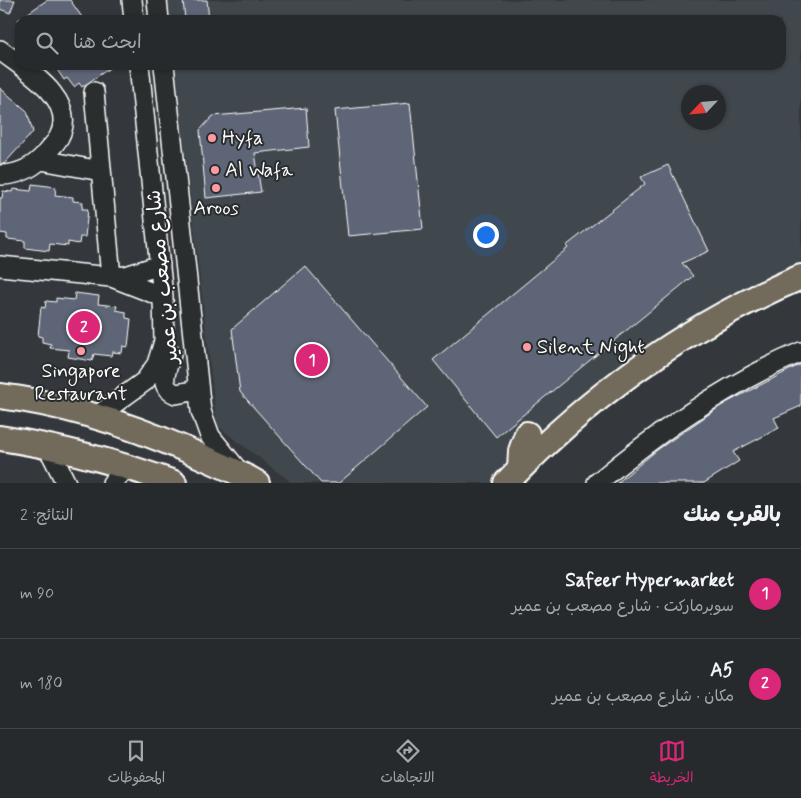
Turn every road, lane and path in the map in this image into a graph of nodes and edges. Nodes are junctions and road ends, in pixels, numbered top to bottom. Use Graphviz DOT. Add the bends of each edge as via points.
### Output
graph roads {
  1 [pos="132,0"];
  2 [pos="156,0"];
  3 [pos="134,15"];
  4 [pos="158,15"];
  5 [pos="0,50"];
  6 [pos="15,62"];
  7 [pos="25,70"];
  8 [pos="140,70"];
  9 [pos="165,70"];
  10 [pos="94,92"];
  11 [pos="41,160"];
  12 [pos="101,170"];
  13 [pos="0,175"];
  14 [pos="160,265"];
  15 [pos="0,266"];
  16 [pos="200,270"];
  17 [pos="111,277"];
  18 [pos="801,277"];
  19 [pos="188,286"];
  20 [pos="163,298"];
  21 [pos="165,329"];
  22 [pos="801,352"];
  23 [pos="198,390"];
  24 [pos="0,396"];
  25 [pos="97,416"];
  26 [pos="527,434"];
  27 [pos="0,438"];
  28 [pos="47,445"];
  29 [pos="120,474"];
  30 [pos="513,476"];
  31 [pos="246,480"];
  32 [pos="66,483"];
  33 [pos="174,483"];
  34 [pos="598,483"];
  1 -- 3 [label="street"];
  2 -- 4 [label="street"];
  5 -- 6 [label="street"];
  7 -- 11 [label="street" via="52,91 60,106 62,122 59,137"];
  8 -- 14 [label="street, شارع مصعب بن عمير"];
  9 -- 19 [label="street, شارع مصعب بن عمير"];
  10 -- 12 [label="street"];
  11 -- 12 [label="street"];
  11 -- 13 [label="street" via="25,170"];
  12 -- 17 [label="street"];
  14 -- 17 [label="street" via="126,276"];
  14 -- 20 [label="street, شارع مصعب بن عمير"];
  15 -- 17 [label="street"];
  16 -- 19 [label="street"];
  17 -- 20 [label="street"];
  18 -- 30 [label="main road" via="716,319 639,368 567,423"];
  19 -- 23 [label="street, شارع مصعب بن عمير"];
  20 -- 21 [label="street, شارع مصعب بن عمير"];
  21 -- 23 [label="street" via="171,347 164,384 176,394"];
  21 -- 25 [label="street, شارع مصعب بن عمير" via="162,353 152,373"];
  22 -- 34 [label="street" via="700,406"];
  23 -- 31 [label="street, شارع مصعب بن عمير" via="201,412 210,436"];
  24 -- 25 [label="main road"];
  25 -- 31 [label="main road" via="153,435"];
  26 -- 30 [label="main road"];
  27 -- 28 [label="main road"];
  28 -- 29 [label="main road"];
  28 -- 32 [label="street"];
  29 -- 33 [label="main road"];
}
